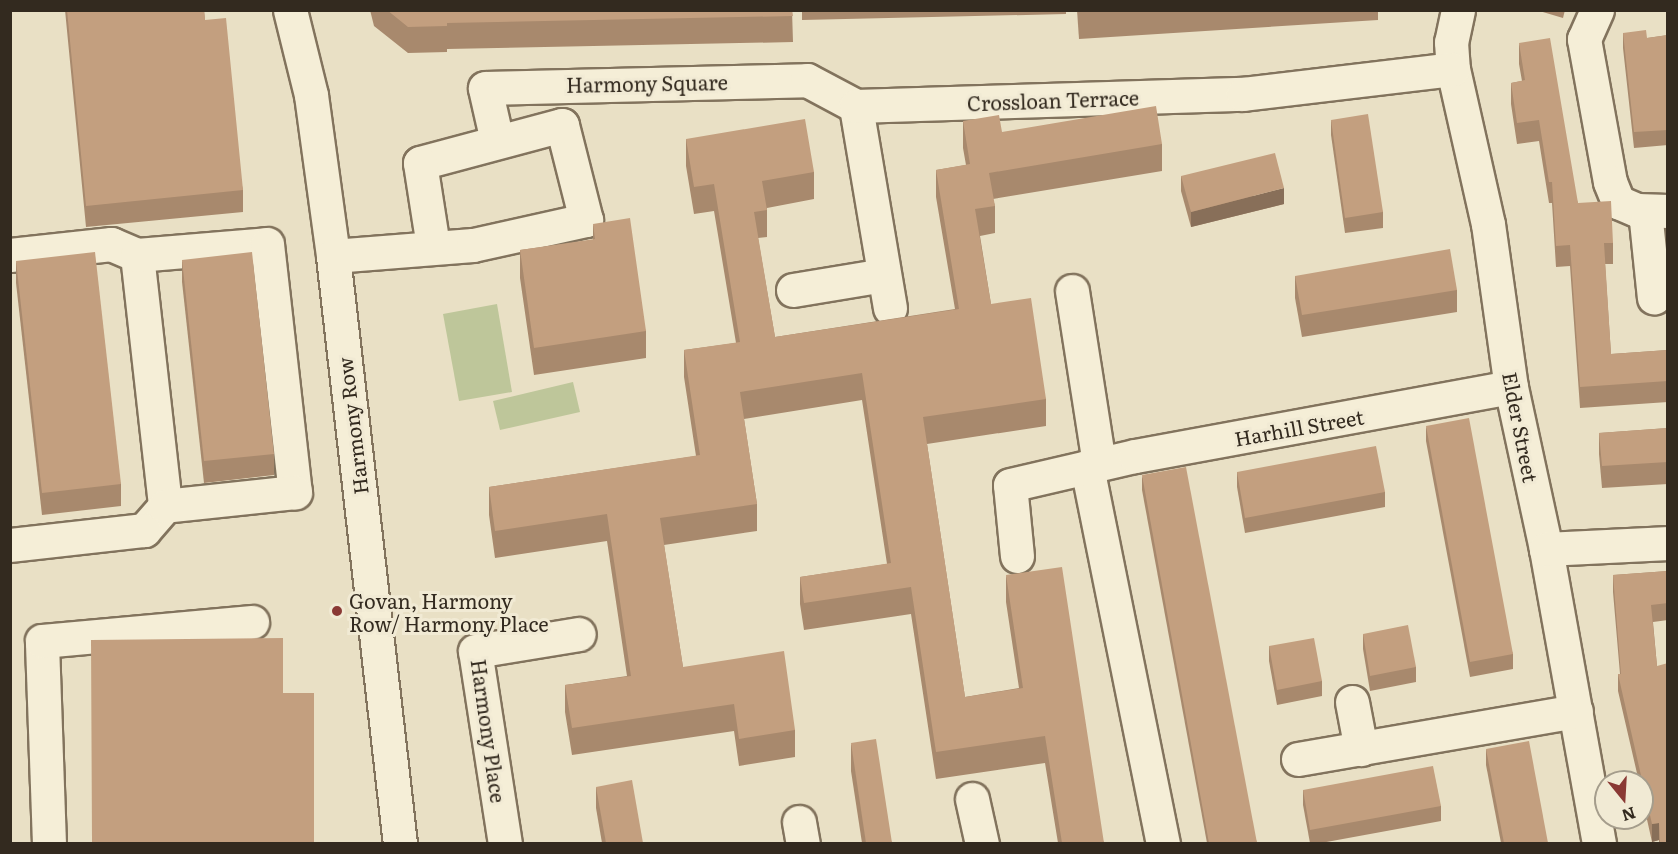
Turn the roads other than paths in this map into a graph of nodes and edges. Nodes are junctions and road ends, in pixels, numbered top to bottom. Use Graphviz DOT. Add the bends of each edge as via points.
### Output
graph roads {
  1 [pos="290,10"];
  2 [pos="1458,10"];
  3 [pos="1597,10"];
  4 [pos="1453,69"];
  5 [pos="856,106"];
  6 [pos="497,141"];
  7 [pos="1656,211"];
  8 [pos="433,246"];
  9 [pos="10,255"];
  10 [pos="137,255"];
  11 [pos="333,256"];
  12 [pos="884,275"];
  13 [pos="793,290"];
  14 [pos="1072,291"];
  15 [pos="1654,298"];
  16 [pos="890,308"];
  17 [pos="1511,387"];
  18 [pos="1093,465"];
  19 [pos="165,506"];
  20 [pos="1668,543"];
  21 [pos="10,545"];
  22 [pos="1546,549"];
  23 [pos="1017,556"];
  24 [pos="252,622"];
  25 [pos="579,634"];
  26 [pos="1352,702"];
  27 [pos="1576,711"];
  28 [pos="1361,749"];
  29 [pos="1298,759"];
  30 [pos="972,799"];
  31 [pos="49,843"];
  32 [pos="400,843"];
  33 [pos="505,843"];
  34 [pos="982,843"];
  35 [pos="1163,843"];
  36 [pos="1599,843"];
  1 -- 11 [label="street, Harmony Row" via="311,94"];
  2 -- 4 [label="street, Elder Street" via="1451,42"];
  3 -- 7 [label="street" via="1584,39 1610,182 1618,202"];
  4 -- 5 [label="street, Crossloan Terrace" via="1243,94"];
  4 -- 17 [label="street, Elder Street" via="1488,224"];
  5 -- 6 [label="street, Harmony Square" via="807,80 485,88"];
  5 -- 12 [label="street"];
  6 -- 8 [label="street, Harmony Square" via="420,162"];
  6 -- 8 [label="street, Harmony Square" via="562,125 586,220 473,245"];
  7 -- 15 [label="street"];
  8 -- 11 [label="street, Harmony Square"];
  9 -- 10 [label="street" via="111,244"];
  10 -- 19 [label="street"];
  10 -- 19 [label="street" via="267,244 295,492"];
  11 -- 32 [label="street, Harmony Row"];
  12 -- 13 [label="street"];
  12 -- 16 [label="street"];
  14 -- 18 [label="street"];
  17 -- 18 [label="street, Harhill Street"];
  17 -- 22 [label="street, Elder Street"];
  18 -- 23 [label="street, Harhill Street" via="1010,485"];
  18 -- 35 [label="street"];
  19 -- 21 [label="street" via="144,530"];
  20 -- 22 [label="street"];
  22 -- 27 [label="street, Elder Street"];
  24 -- 31 [label="street" via="42,641"];
  25 -- 33 [label="street, Harmony Place" via="475,651"];
  26 -- 28 [label="street"];
  27 -- 28 [label="street"];
  27 -- 36 [label="street, Elder Street"];
  28 -- 29 [label="street"];
  30 -- 34 [label="street"];
}
